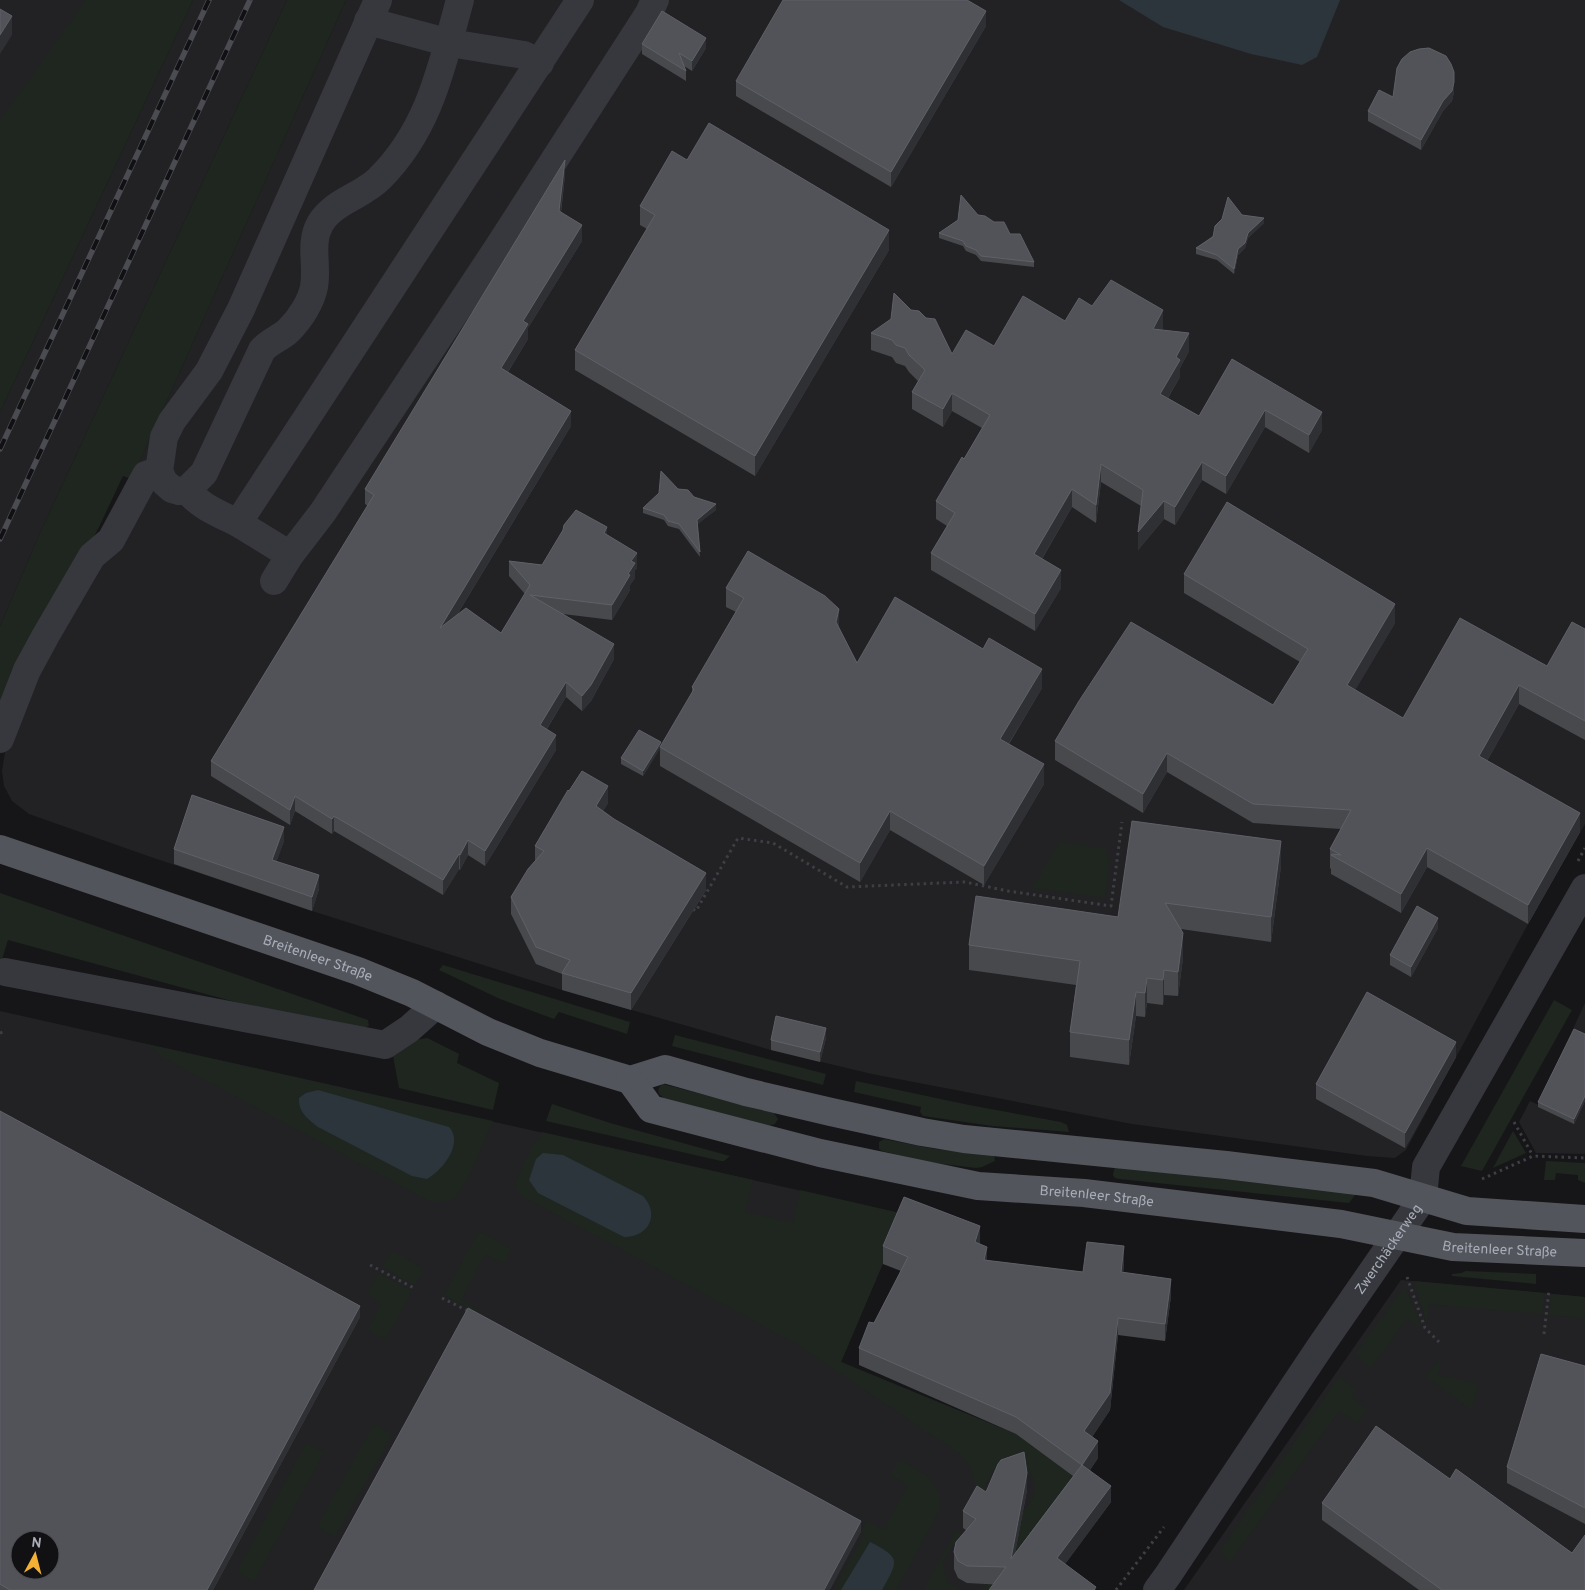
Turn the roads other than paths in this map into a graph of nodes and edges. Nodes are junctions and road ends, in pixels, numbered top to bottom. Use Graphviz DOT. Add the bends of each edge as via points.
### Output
graph roads {
  1 [pos="460,0"];
  2 [pos="580,0"];
  3 [pos="655,0"];
  4 [pos="373,11"];
  5 [pos="450,43"];
  6 [pos="540,63"];
  7 [pos="281,220"];
  8 [pos="316,233"];
  9 [pos="229,333"];
  10 [pos="262,350"];
  11 [pos="159,471"];
  12 [pos="187,490"];
  13 [pos="238,523"];
  14 [pos="290,555"];
  15 [pos="274,581"];
  16 [pos="0,739"];
  17 [pos="0,849"];
  18 [pos="1585,888"];
  19 [pos="5,972"];
  20 [pos="436,1005"];
  21 [pos="630,1080"];
  22 [pos="1423,1198"];
  23 [pos="1585,1219"];
  24 [pos="1397,1236"];
  25 [pos="1585,1252"];
  26 [pos="1157,1590"];
  1 -- 5 [label="street"];
  2 -- 6 [label="street"];
  3 -- 14 [label="street" via="497,250 328,504"];
  4 -- 5 [label="street"];
  4 -- 7 [label="street"];
  5 -- 6 [label="street" via="524,55"];
  5 -- 8 [label="street" via="424,116 404,150 374,184 328,214"];
  6 -- 13 [label="street"];
  7 -- 8 [label="street"];
  7 -- 9 [label="street"];
  8 -- 10 [label="street" via="314,288 310,300 288,331"];
  9 -- 10 [label="street"];
  9 -- 11 [label="street" via="209,370 168,429"];
  10 -- 12 [label="street" via="204,473"];
  11 -- 12 [label="street" via="172,489"];
  11 -- 16 [label="street" via="146,475 111,540 92,556 27,670"];
  12 -- 13 [label="street" via="205,506"];
  13 -- 14 [label="street"];
  14 -- 15 [label="street"];
  17 -- 20 [label="main road, Breitenleer Straße" via="358,972"];
  18 -- 22 [label="street, Zwerchäckerweg" via="1426,1167"];
  19 -- 20 [label="street" via="385,1045"];
  20 -- 21 [label="main road, Breitenleer Straße" via="488,1032"];
  21 -- 22 [label="main road" via="665,1069 755,1094 922,1132 1374,1183"];
  21 -- 24 [label="main road, Breitenleer Straße" via="651,1109 820,1153 919,1174 978,1186 1084,1193 1341,1224"];
  22 -- 23 [label="main road" via="1467,1211"];
  22 -- 24 [label="street, Zwerchäckerweg"];
  24 -- 25 [label="main road, Breitenleer Straße" via="1453,1247"];
  24 -- 26 [label="street, Zwerchäckerweg"];
}
